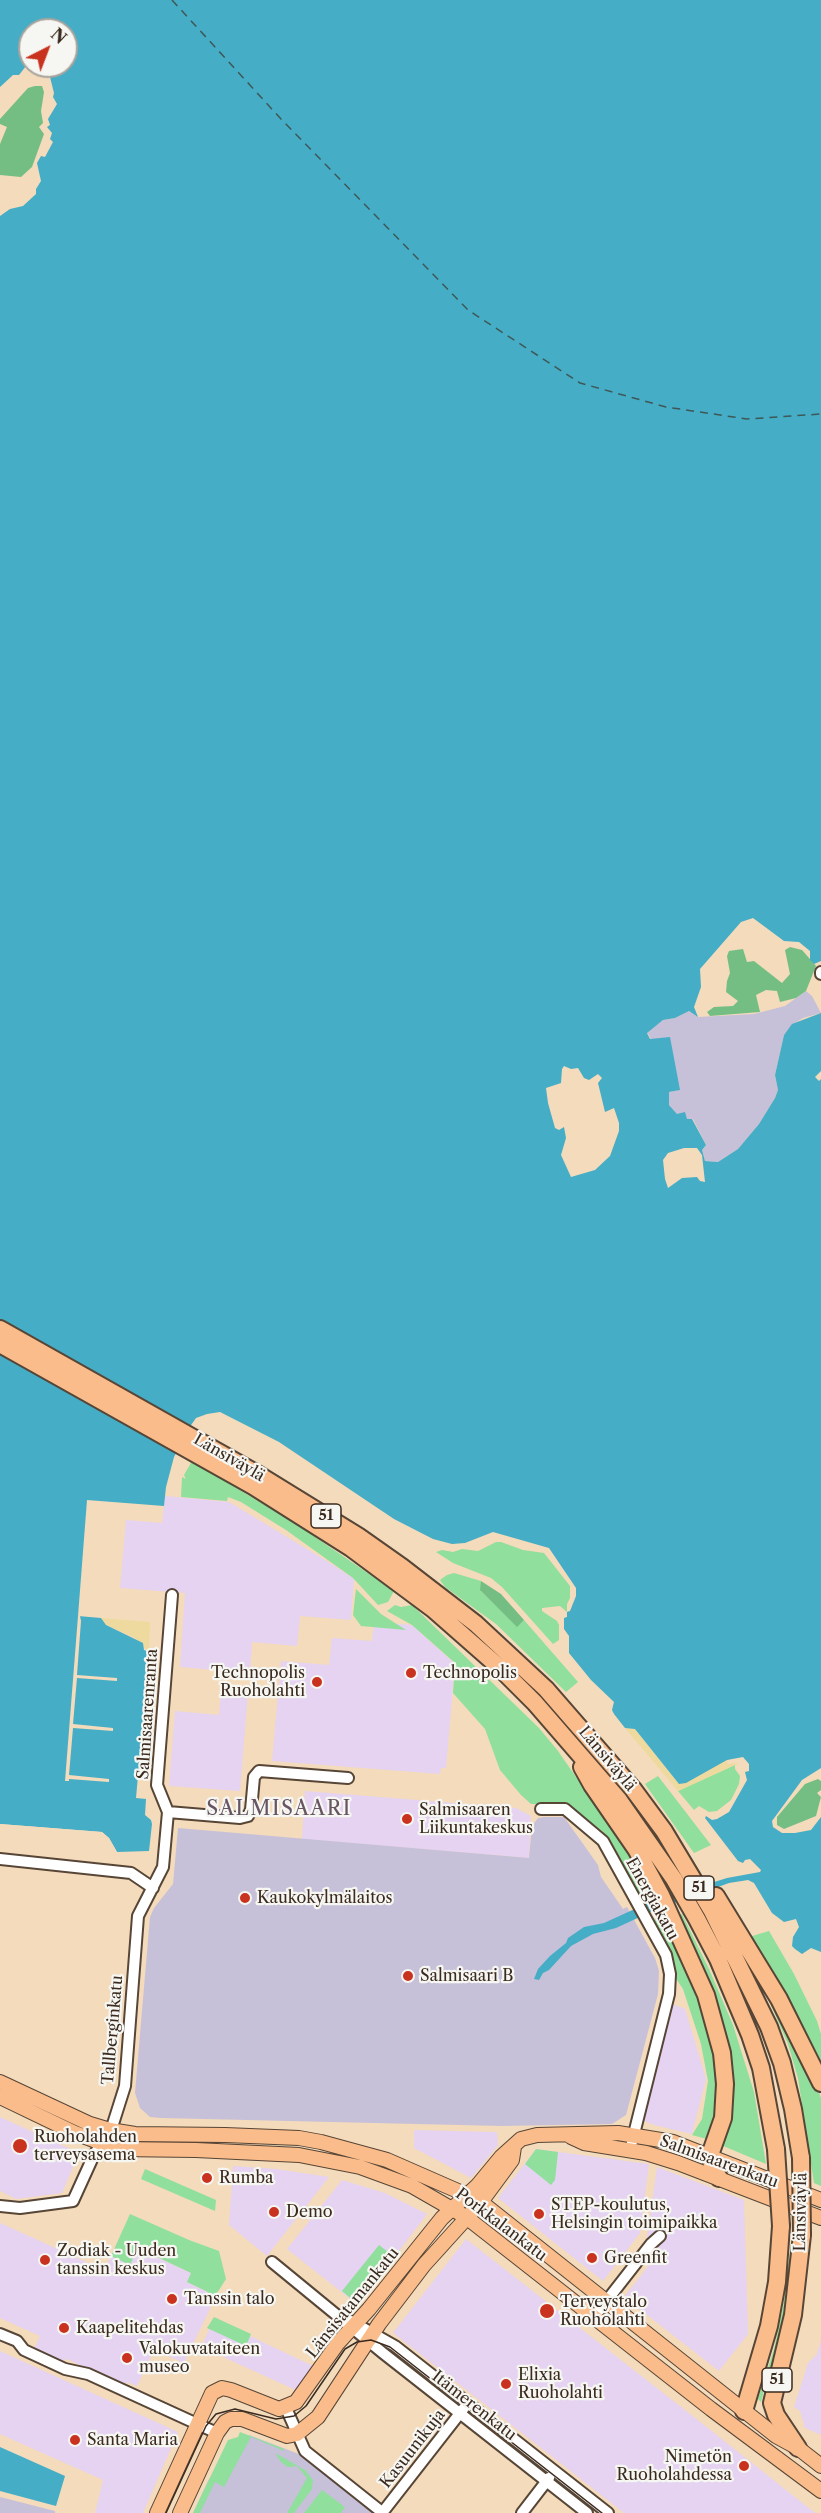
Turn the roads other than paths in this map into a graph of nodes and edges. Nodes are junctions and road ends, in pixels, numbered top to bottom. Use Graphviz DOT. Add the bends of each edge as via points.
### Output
graph roads {
  1 [pos="0,1329"];
  2 [pos="0,1344"];
  3 [pos="196,1447"];
  4 [pos="172,1595"];
  5 [pos="568,1739"];
  6 [pos="348,1778"];
  7 [pos="633,1789"];
  8 [pos="541,1809"];
  9 [pos="168,1812"];
  10 [pos="0,1859"];
  11 [pos="153,1888"];
  12 [pos="0,2082"];
  13 [pos="821,2083"];
  14 [pos="0,2097"];
  15 [pos="110,2130"];
  16 [pos="634,2134"];
  17 [pos="569,2136"];
  18 [pos="101,2144"];
  19 [pos="514,2146"];
  20 [pos="630,2151"];
  21 [pos="710,2155"];
  22 [pos="719,2178"];
  23 [pos="467,2195"];
  24 [pos="821,2200"];
  25 [pos="481,2202"];
  26 [pos="0,2206"];
  27 [pos="453,2208"];
  28 [pos="466,2217"];
  29 [pos="821,2218"];
  30 [pos="660,2236"];
  31 [pos="272,2262"];
  32 [pos="606,2301"];
  33 [pos="594,2317"];
  34 [pos="351,2323"];
  35 [pos="0,2334"];
  36 [pos="371,2337"];
  37 [pos="471,2406"];
  38 [pos="286,2408"];
  39 [pos="744,2411"];
  40 [pos="459,2414"];
  41 [pos="197,2424"];
  42 [pos="217,2433"];
  43 [pos="297,2434"];
  44 [pos="757,2442"];
  45 [pos="798,2448"];
  46 [pos="821,2466"];
  47 [pos="555,2470"];
  48 [pos="546,2481"];
  49 [pos="821,2491"];
  50 [pos="158,2513"];
  51 [pos="180,2513"];
  52 [pos="382,2513"];
  53 [pos="522,2513"];
  54 [pos="586,2513"];
  55 [pos="608,2513"];
  1 -- 3 [label="highway, Länsiväylä / 51"];
  2 -- 3 [label="highway, Länsiväylä / 51"];
  3 -- 5 [label="highway, Länsiväylä / 51" via="433,1609 499,1667"];
  3 -- 7 [label="highway, Länsiväylä / 51" via="358,1536 476,1624 546,1689"];
  4 -- 9 [label="street, Salmisaarenranta" via="157,1785"];
  5 -- 21 [label="highway" via="592,1785 661,1894 706,1995 722,2053 725,2084 723,2118"];
  5 -- 39 [label="highway, Länsiväylä / 51, bridge" via="619,1800 674,1880 718,1959 761,2068 777,2149 781,2226 769,2326"];
  6 -- 9 [label="street" via="259,1771 254,1777 248,1816"];
  7 -- 13 [label="highway" via="680,1843 712,1891 779,1999"];
  7 -- 45 [label="highway, Länsiväylä / 51, bridge" via="688,1869 729,1941 782,2063 801,2158 802,2235 793,2315 772,2403"];
  8 -- 16 [label="street, Energiakatu" via="570,1812 603,1841 666,1955 670,1982"];
  9 -- 11 [label="street, Salmisaarenranta" via="163,1867"];
  10 -- 11 [label="street" via="131,1873"];
  11 -- 15 [label="street, Tallberginkatu" via="138,1916 125,2086"];
  12 -- 15 [label="main road, Porkkalankatu"];
  14 -- 18 [label="main road, Porkkalankatu"];
  15 -- 18 [label="street, Tallberginkatu"];
  15 -- 23 [label="main road, Porkkalankatu" via="299,2138 387,2160"];
  16 -- 17 [label="main road, Salmisaarenkatu"];
  16 -- 20 [label="street, Energiakatu"];
  16 -- 21 [label="main road, Salmisaarenkatu"];
  17 -- 19 [label="main road, Salmisaarenkatu" via="530,2136"];
  17 -- 20 [label="main road, Salmisaarenkatu" via="584,2143"];
  18 -- 26 [label="street, Tallberginkatu" via="73,2201 20,2208"];
  18 -- 27 [label="main road, Porkkalankatu" via="117,2150 225,2151 331,2160 387,2175"];
  19 -- 23 [label="main road, Salmisaarenkatu"];
  19 -- 25 [label="main road" via="512,2160"];
  20 -- 22 [label="main road, Salmisaarenkatu"];
  21 -- 22 [label="highway"];
  21 -- 24 [label="main road, Salmisaarenkatu"];
  22 -- 29 [label="main road, Salmisaarenkatu"];
  23 -- 25 [label="main road, Porkkalankatu"];
  23 -- 27 [label="main road, Länsisatamankatu"];
  25 -- 28 [label="main road, Länsisatamankatu"];
  25 -- 32 [label="main road, Porkkalankatu"];
  27 -- 28 [label="main road, Porkkalankatu"];
  27 -- 34 [label="main road, Länsisatamankatu"];
  28 -- 33 [label="main road, Porkkalankatu"];
  28 -- 36 [label="main road, Länsisatamankatu"];
  30 -- 32 [label="street"];
  31 -- 34 [label="street, Itämerenkatu"];
  32 -- 33 [label="street"];
  32 -- 39 [label="main road, Porkkalankatu"];
  33 -- 44 [label="main road, Porkkalankatu"];
  34 -- 36 [label="street, Itämerenkatu"];
  34 -- 38 [label="main road, Länsisatamankatu" via="301,2397"];
  35 -- 41 [label="street" via="31,2354 88,2374"];
  36 -- 37 [label="street, Itämerenkatu" via="398,2349"];
  36 -- 40 [label="street, Itämerenkatu"];
  36 -- 43 [label="main road, Länsisatamankatu" via="318,2417"];
  37 -- 40 [label="street, Kasuunikuja"];
  37 -- 47 [label="street, Itämerenkatu"];
  38 -- 41 [label="main road" via="272,2408 231,2390 218,2389 210,2395"];
  38 -- 43 [label="street"];
  39 -- 44 [label="main road" via="746,2426"];
  39 -- 45 [label="main road, Porkkalankatu"];
  40 -- 48 [label="street, Itämerenkatu"];
  40 -- 52 [label="street, Kasuunikuja"];
  41 -- 42 [label="street"];
  41 -- 50 [label="main road"];
  42 -- 43 [label="main road" via="225,2422 238,2418 282,2435"];
  42 -- 51 [label="main road"];
  43 -- 52 [label="street" via="309,2456"];
  44 -- 49 [label="main road, Porkkalankatu"];
  45 -- 46 [label="main road, Porkkalankatu / 51"];
  47 -- 48 [label="street"];
  47 -- 55 [label="street, Itämerenkatu"];
  48 -- 53 [label="street"];
  48 -- 54 [label="street, Itämerenkatu"];
}
